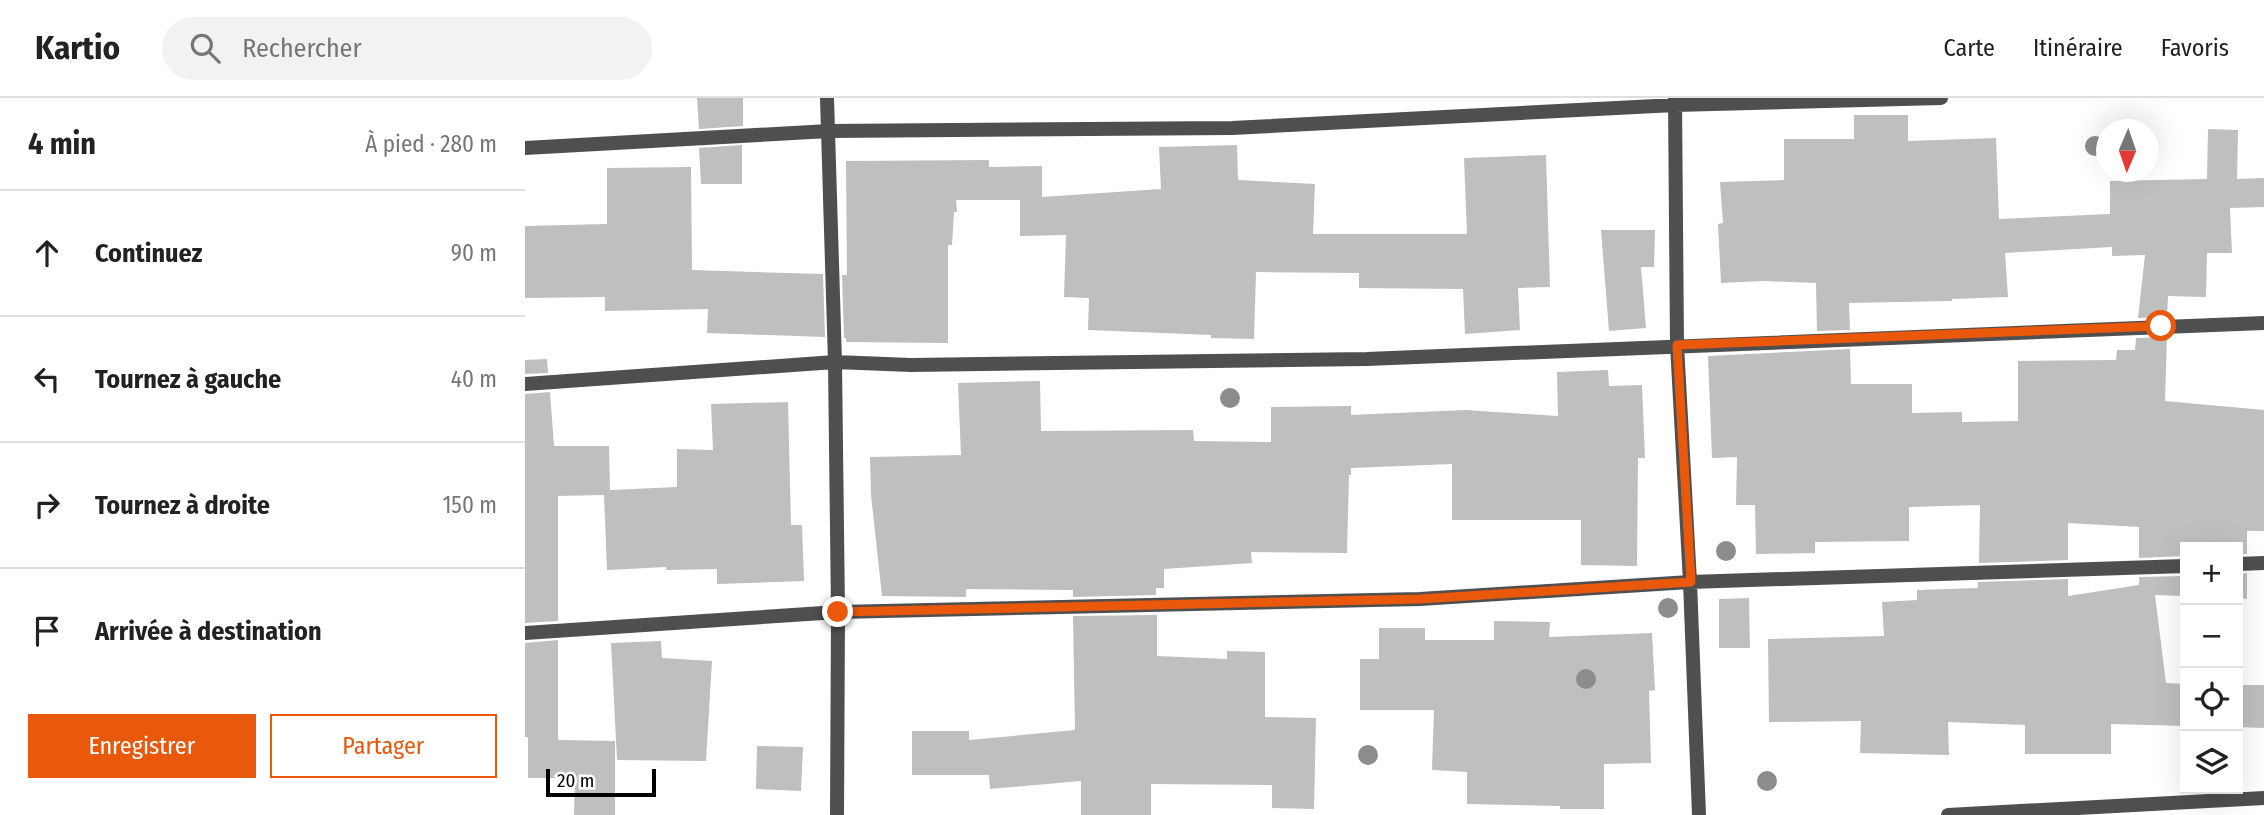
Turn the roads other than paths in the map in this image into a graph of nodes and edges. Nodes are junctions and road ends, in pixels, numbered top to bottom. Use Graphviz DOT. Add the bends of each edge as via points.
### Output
graph roads {
  1 [pos="827,98"];
  2 [pos="1941,98"];
  3 [pos="1675,102"];
  4 [pos="829,131"];
  5 [pos="525,148"];
  6 [pos="2264,323"];
  7 [pos="1677,345"];
  8 [pos="835,362"];
  9 [pos="525,384"];
  10 [pos="2264,563"];
  11 [pos="2243,564"];
  12 [pos="2180,566"];
  13 [pos="1691,582"];
  14 [pos="838,612"];
  15 [pos="525,633"];
  16 [pos="2264,798"];
  17 [pos="837,815"];
  18 [pos="1699,815"];
  19 [pos="1948,815"];
  1 -- 4 [label="street"];
  2 -- 3 [label="street"];
  3 -- 4 [label="street" via="1231,128"];
  3 -- 7 [label="street"];
  4 -- 5 [label="street"];
  4 -- 8 [label="street"];
  6 -- 7 [label="street"];
  7 -- 8 [label="street" via="1367,359"];
  7 -- 13 [label="street"];
  8 -- 9 [label="street"];
  8 -- 14 [label="street"];
  10 -- 11 [label="street"];
  12 -- 13 [label="street"];
  13 -- 14 [label="street" via="1420,599"];
  13 -- 18 [label="street"];
  14 -- 15 [label="street"];
  14 -- 17 [label="street"];
  16 -- 19 [label="street"];
}
